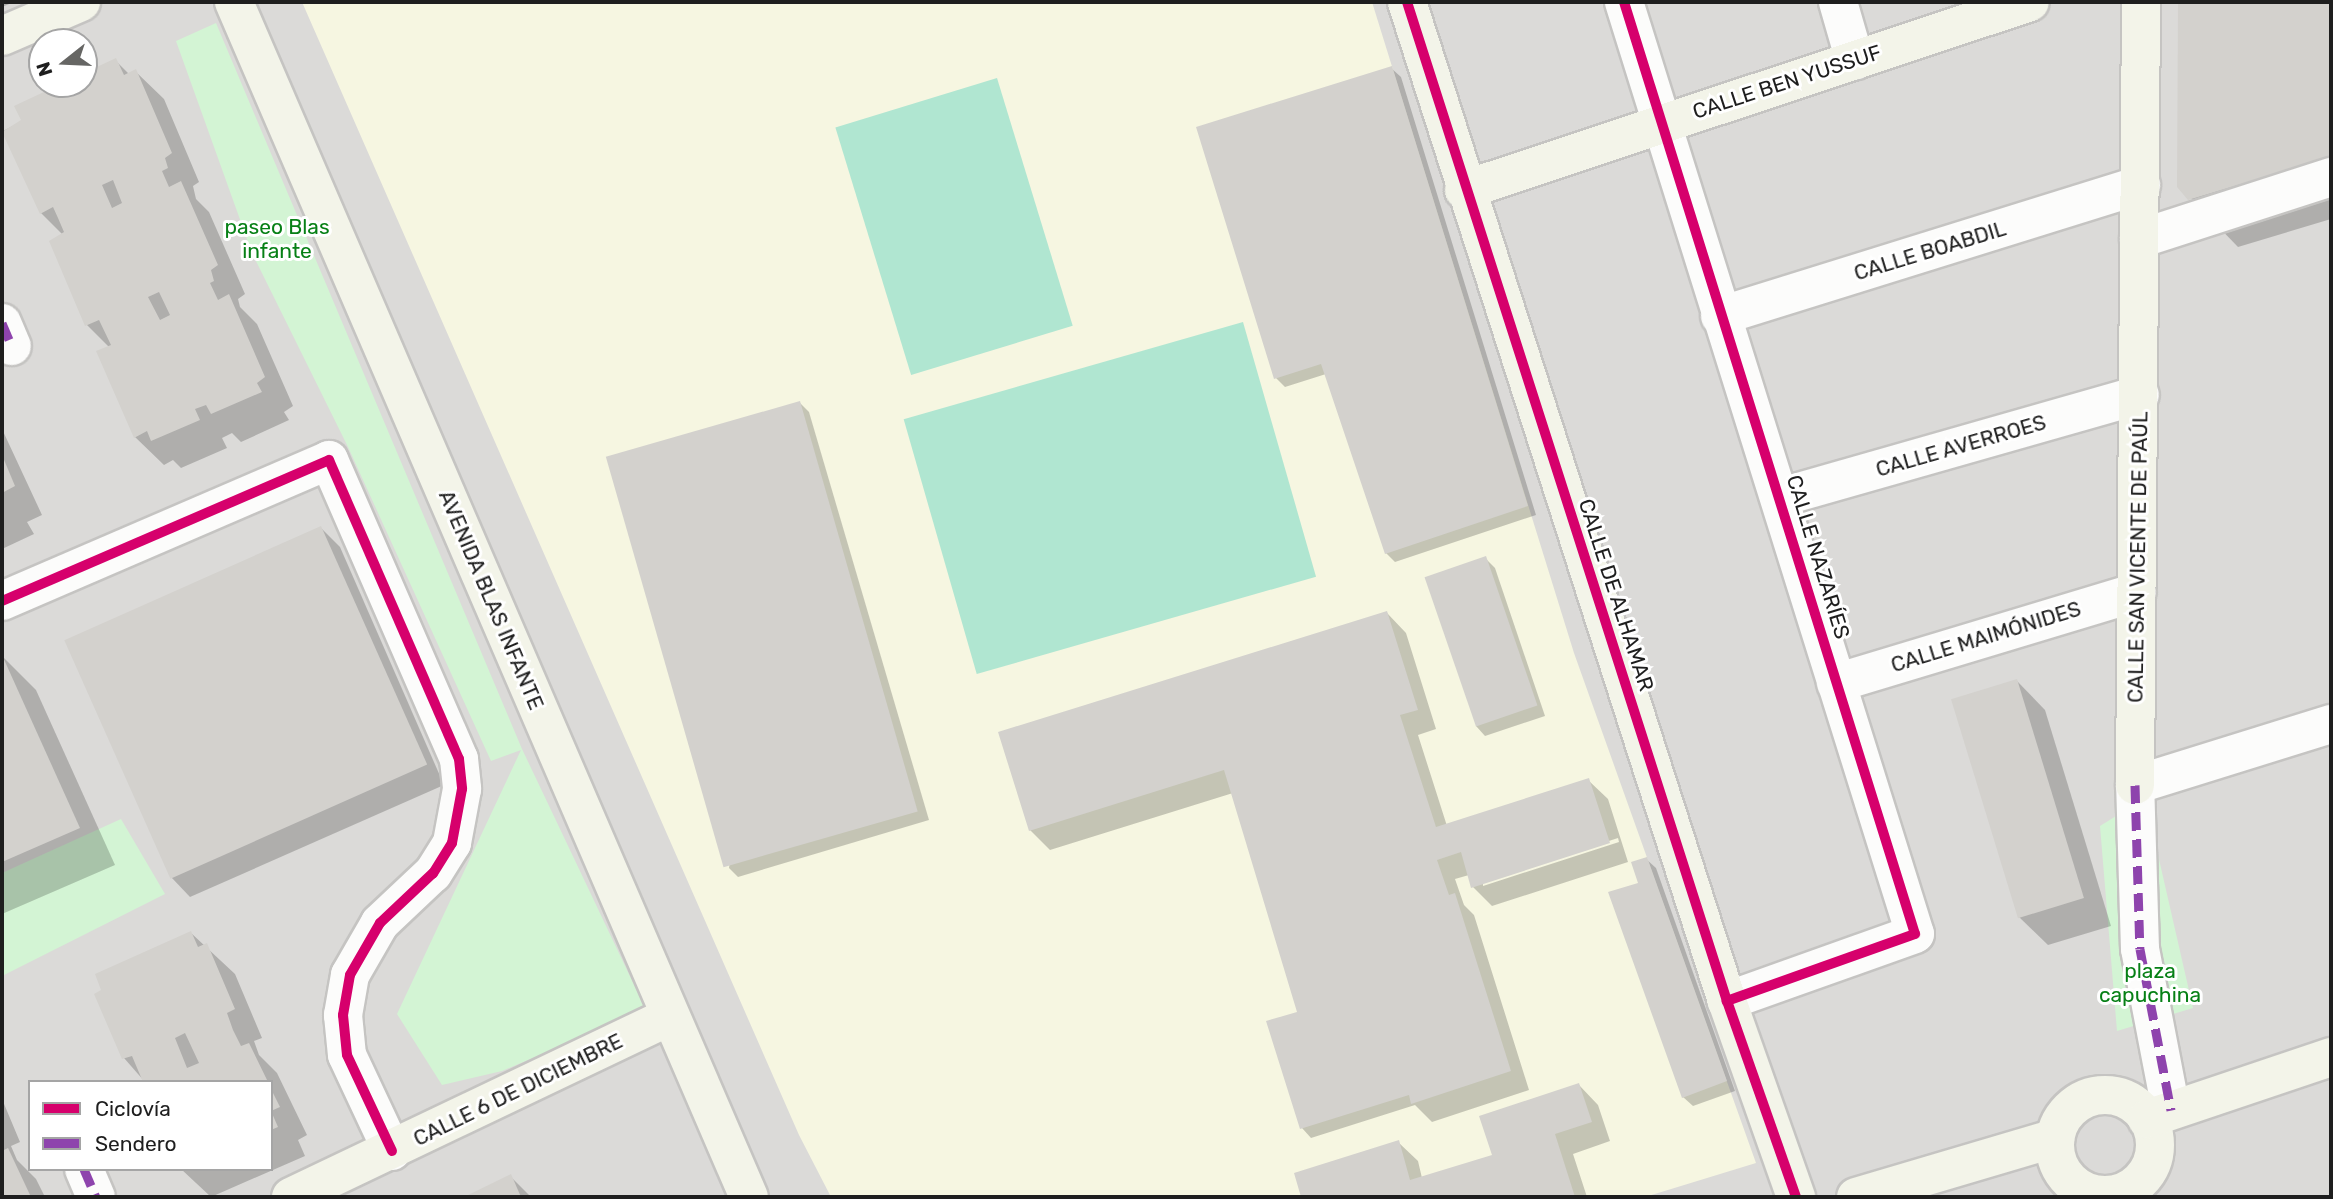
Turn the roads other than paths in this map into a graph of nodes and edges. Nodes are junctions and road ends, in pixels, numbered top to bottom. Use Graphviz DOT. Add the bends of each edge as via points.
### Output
graph roads {
  1 [pos="81,2"];
  2 [pos="234,2"];
  3 [pos="1407,2"];
  4 [pos="1625,2"];
  5 [pos="1838,2"];
  6 [pos="2030,2"];
  7 [pos="2141,2"];
  8 [pos="2,36"];
  9 [pos="1855,61"];
  10 [pos="1661,123"];
  11 [pos="2331,177"];
  12 [pos="2141,185"];
  13 [pos="1465,190"];
  14 [pos="2139,239"];
  15 [pos="1720,316"];
  16 [pos="2140,396"];
  17 [pos="1781,497"];
  18 [pos="2137,592"];
  19 [pos="2,601"];
  20 [pos="1836,683"];
  21 [pos="2331,724"];
  22 [pos="2135,785"];
  23 [pos="1727,1001"];
  24 [pos="669,1017"];
  25 [pos="2331,1057"];
  26 [pos="2159,1114"];
  27 [pos="2055,1138"];
  28 [pos="391,1151"];
  29 [pos="85,1171"];
  30 [pos="2127,1193"];
  31 [pos="96,1197"];
  32 [pos="291,1197"];
  33 [pos="750,1197"];
  34 [pos="1796,1197"];
  35 [pos="1856,1197"];
  1 -- 8 [label="street"];
  2 -- 24 [label="street, AVENIDA BLAS INFANTE"];
  3 -- 13 [label="street, CALLE DE ALHAMAR"];
  4 -- 10 [label="street, CALLE NAZARÍES"];
  5 -- 9 [label="street"];
  6 -- 9 [label="street, CALLE BEN YUSSUF"];
  7 -- 12 [label="street, CALLE SAN VICENTE DE PAÚL"];
  9 -- 10 [label="street, CALLE BEN YUSSUF"];
  10 -- 13 [label="street, CALLE BEN YUSSUF"];
  10 -- 15 [label="street, CALLE NAZARÍES"];
  11 -- 14 [label="street"];
  12 -- 14 [label="street, CALLE SAN VICENTE DE PAÚL"];
  12 -- 15 [label="street, CALLE BOABDIL"];
  13 -- 23 [label="street, CALLE DE ALHAMAR"];
  14 -- 16 [label="street, CALLE SAN VICENTE DE PAÚL"];
  15 -- 17 [label="street, CALLE NAZARÍES"];
  16 -- 17 [label="street, CALLE AVERROES"];
  16 -- 18 [label="street, CALLE SAN VICENTE DE PAÚL"];
  17 -- 20 [label="street, CALLE NAZARÍES"];
  18 -- 20 [label="street, CALLE MAIMÓNIDES"];
  18 -- 22 [label="street, CALLE SAN VICENTE DE PAÚL"];
  19 -- 28 [label="street" via="329,460 459,759 462,789 452,843 433,873 380,923 350,975 343,1015 347,1055"];
  20 -- 23 [label="street, CALLE NAZARÍES" via="1915,934"];
  21 -- 22 [label="street"];
  22 -- 26 [label="street, CALLE SAN VICENTE DE PAÚL" via="2140,949"];
  23 -- 34 [label="street, CALLE DE ALHAMAR"];
  24 -- 28 [label="street, CALLE 6 DE DICIEMBRE"];
  24 -- 33 [label="street, AVENIDA BLAS INFANTE"];
  25 -- 26 [label="street"];
  26 -- 27 [label="street" via="2119,1097 2095,1096 2073,1106"];
  26 -- 30 [label="street" via="2152,1159"];
  27 -- 30 [label="street" via="2059,1164 2076,1185 2101,1194"];
  27 -- 35 [label="street"];
  28 -- 32 [label="street, CALLE 6 DE DICIEMBRE"];
  29 -- 31 [label="street"];
}
